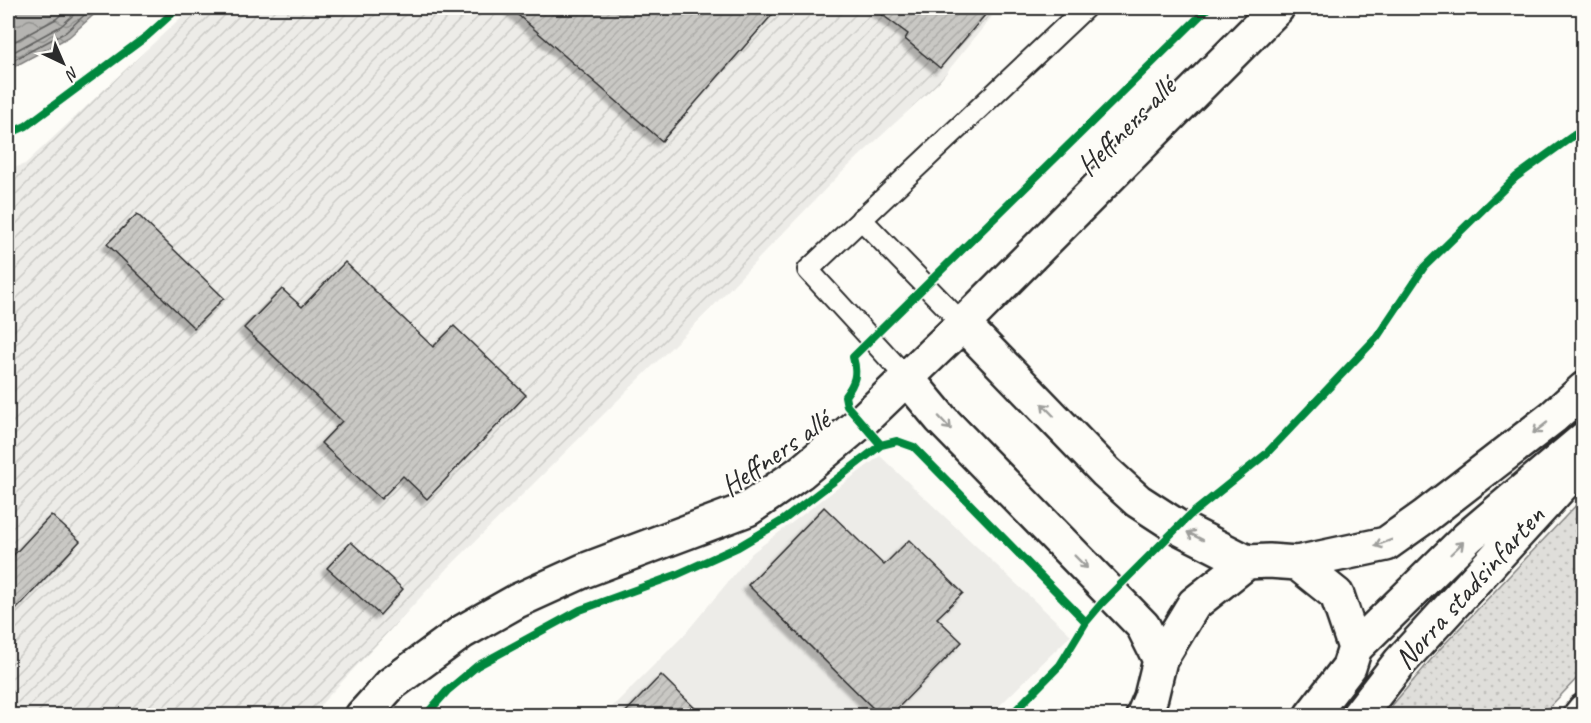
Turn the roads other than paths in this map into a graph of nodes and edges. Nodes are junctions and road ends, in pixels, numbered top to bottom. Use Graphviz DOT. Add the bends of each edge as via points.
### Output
graph roads {
  1 [pos="1085,8"];
  2 [pos="1277,8"];
  3 [pos="861,219"];
  4 [pos="963,324"];
  5 [pos="907,378"];
  6 [pos="1584,389"];
  7 [pos="1584,439"];
  8 [pos="1584,461"];
  9 [pos="1247,562"];
  10 [pos="1297,563"];
  11 [pos="1355,648"];
  12 [pos="1160,660"];
  13 [pos="1149,709"];
  14 [pos="1584,711"];
  15 [pos="362,716"];
  16 [pos="1311,716"];
  17 [pos="1358,716"];
  18 [pos="1580,716"];
  1 -- 3 [label="lane"];
  2 -- 4 [label="street, Heffners allé"];
  3 -- 4 [label="lane"];
  3 -- 5 [label="lane" via="808,270"];
  4 -- 5 [label="street, Heffners allé"];
  9 -- 4 [label="street, one-way" via="1178,527 1138,501"];
  5 -- 12 [label="street, one-way" via="941,419 1143,626"];
  5 -- 15 [label="street, Heffners allé" via="801,473 748,509 517,601 462,632 391,684"];
  6 -- 10 [label="street, one-way" via="1386,544"];
  11 -- 7 [label="street, Norra stadsinfarten, one-way" via="1468,537"];
  8 -- 17 [label="street, Norra stadsinfarten" via="1400,662"];
  9 -- 10 [label="street"];
  9 -- 12 [label="street" via="1194,604"];
  10 -- 11 [label="street, Norra stadsinfarten" via="1337,595"];
  11 -- 16 [label="street, Norra stadsinfarten" via="1349,667"];
  12 -- 13 [label="street"];
  14 -- 18 [label="street"];
}
